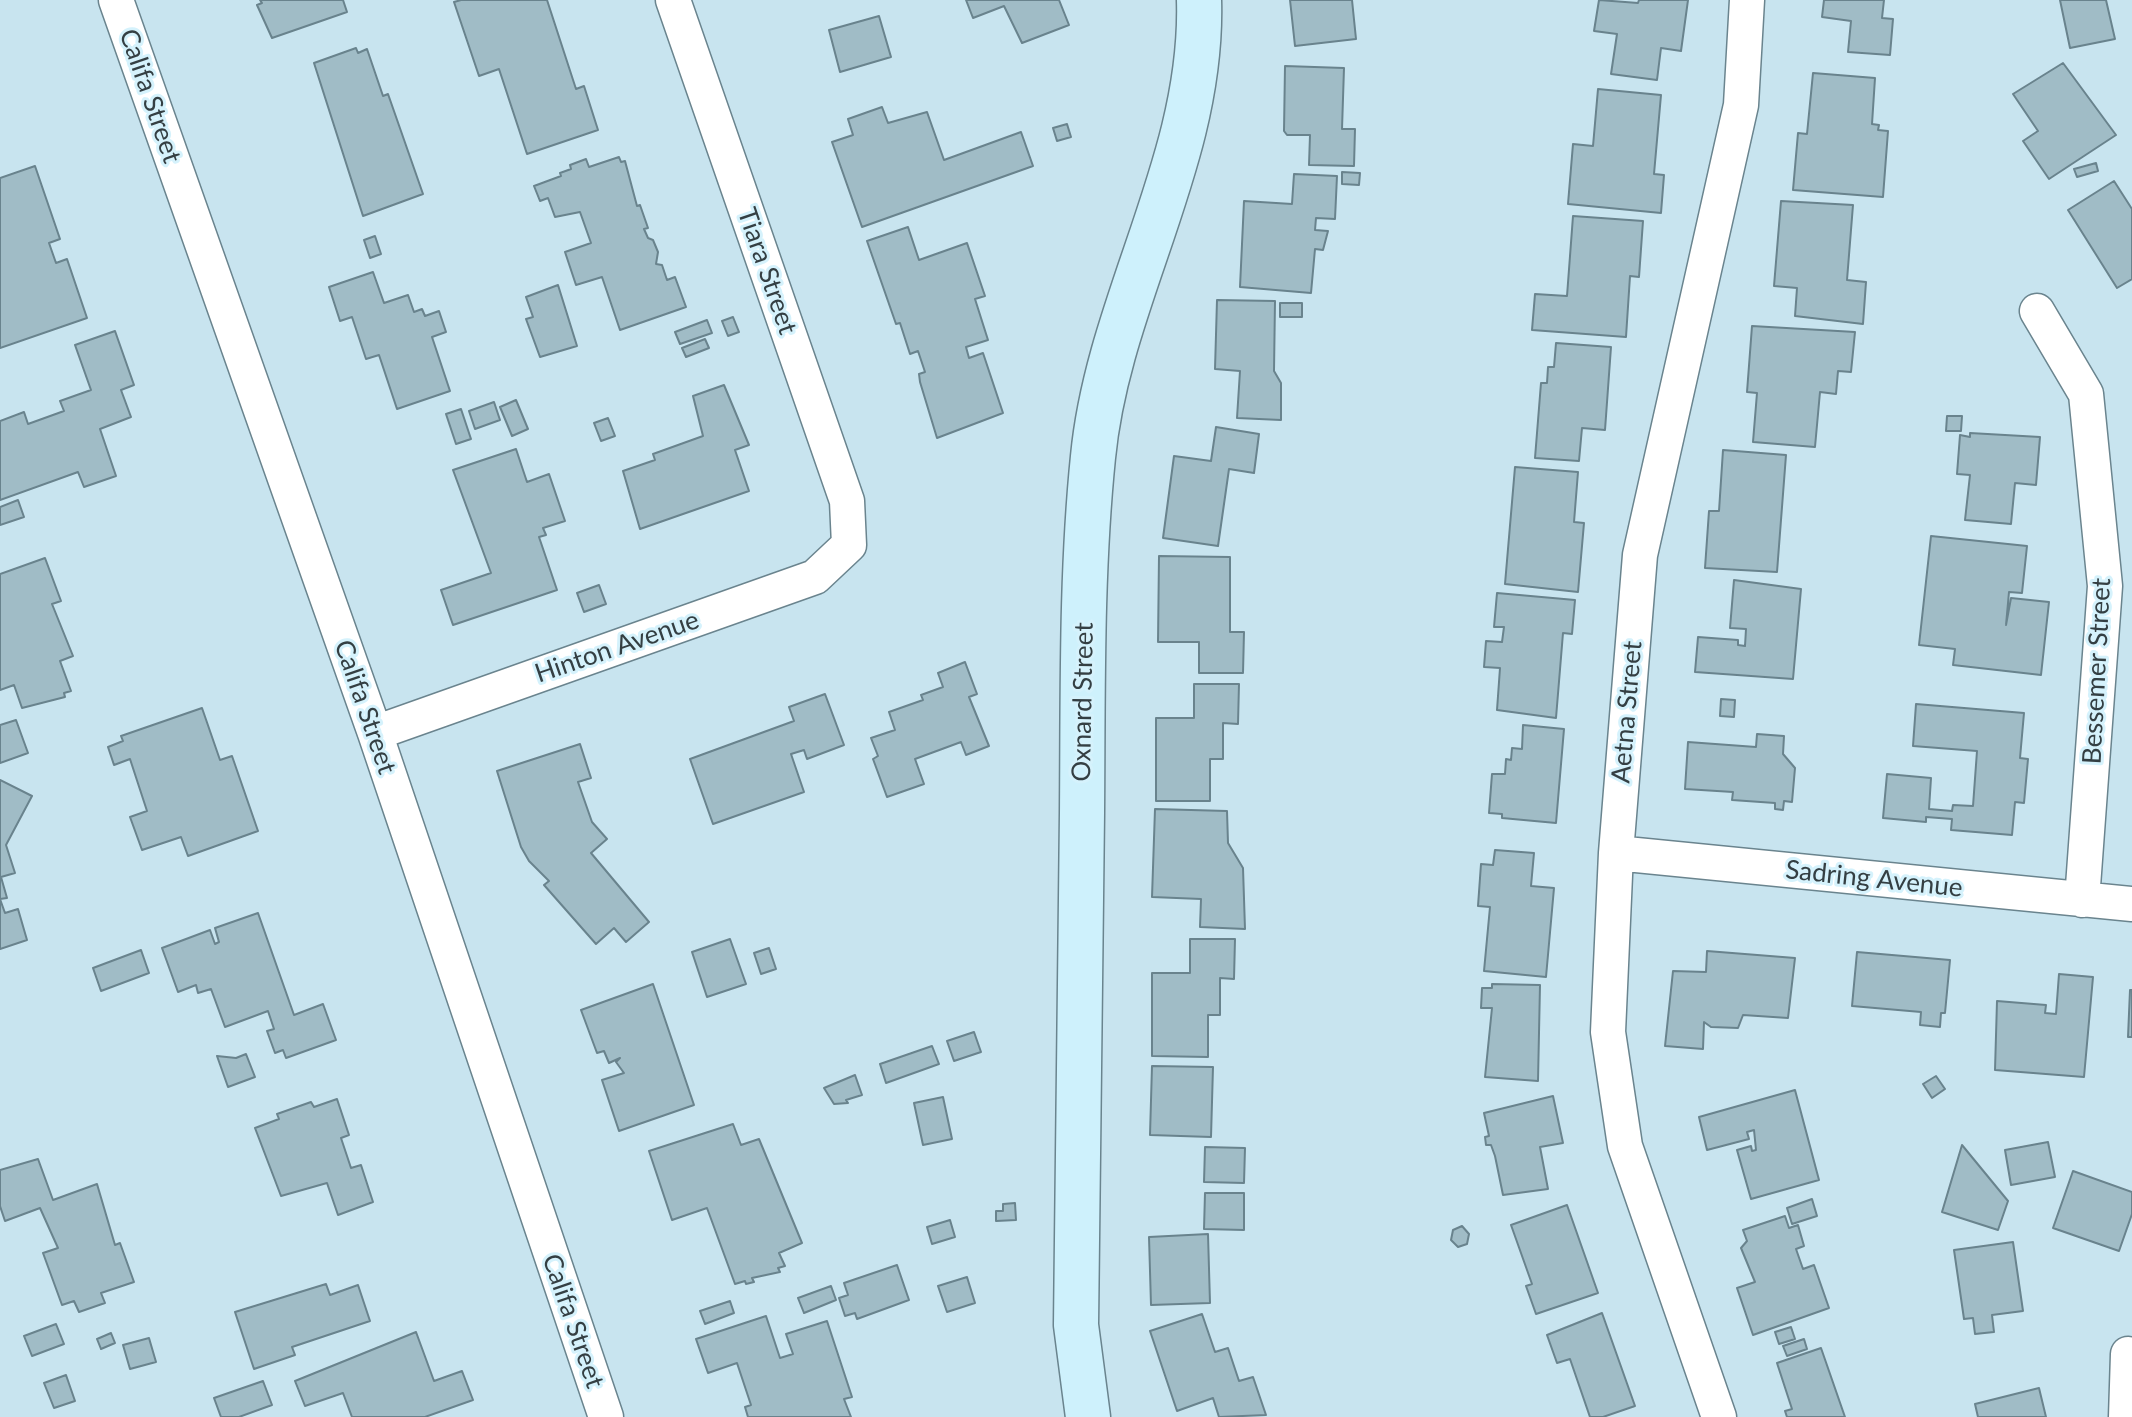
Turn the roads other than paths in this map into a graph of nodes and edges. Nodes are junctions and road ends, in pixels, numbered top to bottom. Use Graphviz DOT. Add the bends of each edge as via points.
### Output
graph roads {
  1 [pos="116,0"];
  2 [pos="673,0"];
  3 [pos="1199,0"];
  4 [pos="1747,0"];
  5 [pos="2037,311"];
  6 [pos="849,545"];
  7 [pos="375,733"];
  8 [pos="1616,853"];
  9 [pos="2082,900"];
  10 [pos="2132,904"];
  11 [pos="2128,1354"];
  12 [pos="606,1417"];
  13 [pos="1088,1417"];
  14 [pos="1719,1417"];
  15 [pos="2126,1417"];
  1 -- 7 [label="street, Califa Street"];
  2 -- 6 [label="street, Tiara Street" via="847,501"];
  3 -- 13 [label="street, Oxnard Street" via="1191,95 1172,180 1104,392 1093,455 1084,595 1076,1325"];
  4 -- 8 [label="street, Aetna Street" via="1741,105 1640,555"];
  5 -- 9 [label="street, Bessemer Street" via="2086,394 2105,586"];
  6 -- 7 [label="street, Hinton Avenue" via="815,577"];
  7 -- 12 [label="street, Califa Street"];
  8 -- 9 [label="street, Sadring Avenue"];
  8 -- 14 [label="street, Aetna Street" via="1608,1032 1625,1146"];
  9 -- 10 [label="street, Sadring Avenue"];
  11 -- 15 [label="street"];
}
